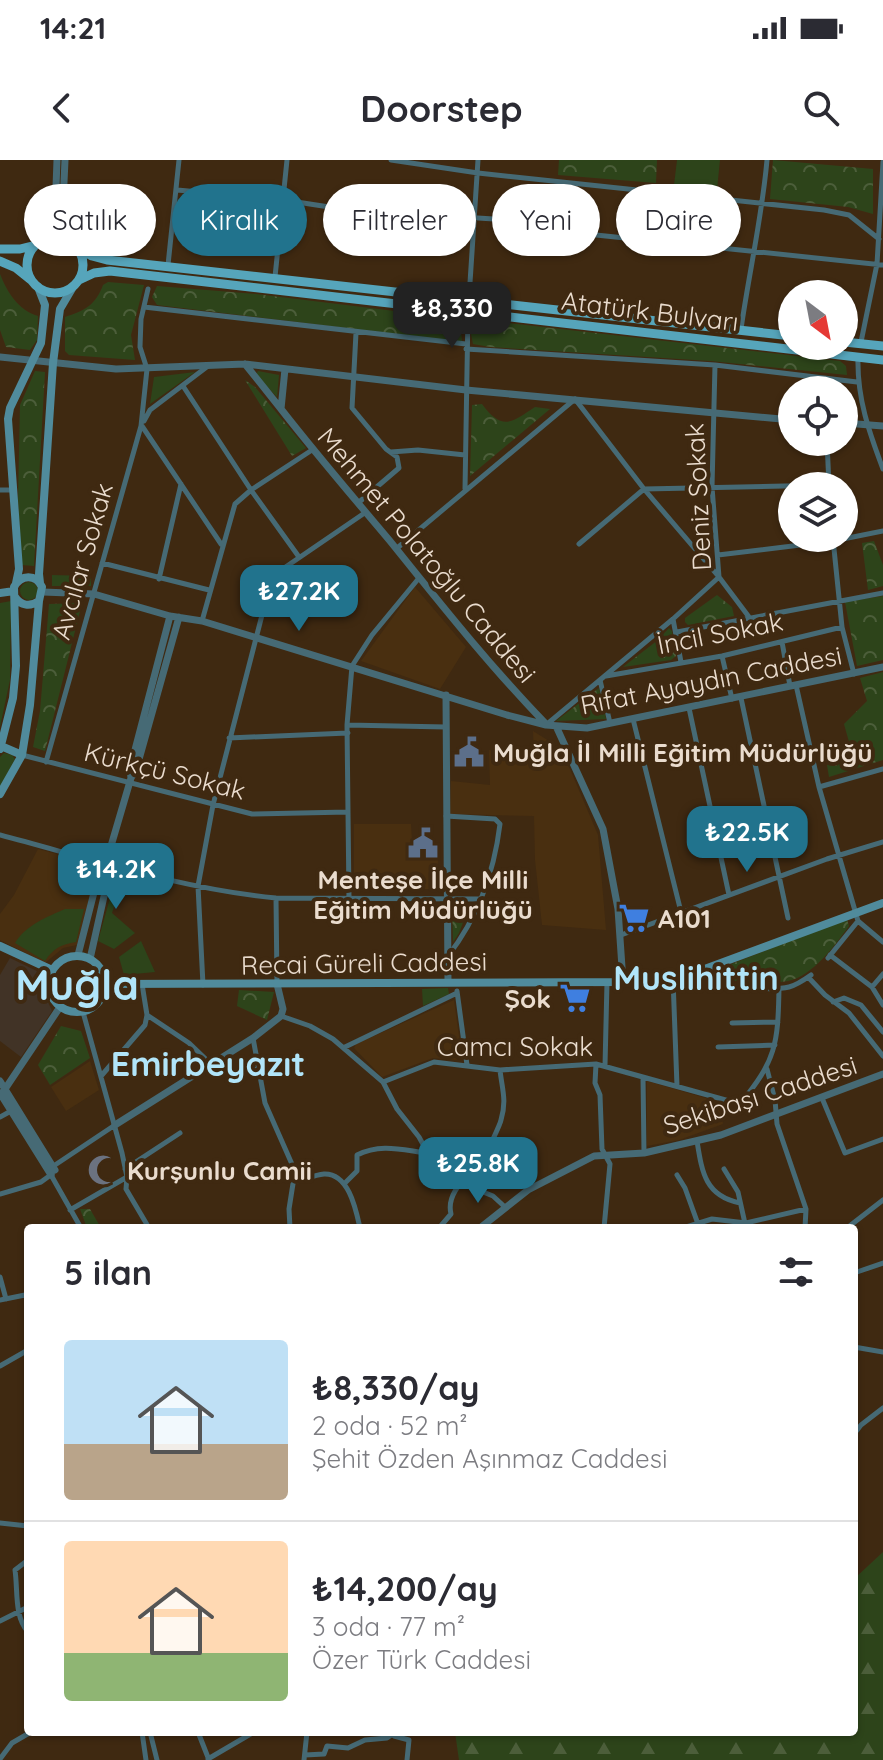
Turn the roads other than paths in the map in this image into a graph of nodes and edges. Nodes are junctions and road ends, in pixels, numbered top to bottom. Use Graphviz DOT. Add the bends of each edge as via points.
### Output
graph roads {
  1 [pos="57,160"];
  2 [pos="65,160"];
  3 [pos="179,160"];
  4 [pos="287,160"];
  5 [pos="391,160"];
  6 [pos="478,160"];
  7 [pos="767,160"];
  8 [pos="883,162"];
  9 [pos="478,173"];
  10 [pos="56,184"];
  11 [pos="64,184"];
  12 [pos="177,184"];
  13 [pos="285,184"];
  14 [pos="763,203"];
  15 [pos="476,204"];
  16 [pos="476,219"];
  17 [pos="172,232"];
  18 [pos="879,239"];
  19 [pos="24,248"];
  20 [pos="0,249"];
  21 [pos="752,252"];
  22 [pos="31,256"];
  23 [pos="79,256"];
  24 [pos="92,256"];
  25 [pos="277,256"];
  26 [pos="472,256"];
  27 [pos="0,261"];
  28 [pos="880,264"];
  29 [pos="168,265"];
  30 [pos="275,277"];
  31 [pos="76,283"];
  32 [pos="34,284"];
  33 [pos="148,289"];
  34 [pos="469,298"];
  35 [pos="144,307"];
  36 [pos="468,312"];
  37 [pos="741,330"];
  38 [pos="356,333"];
  39 [pos="778,334"];
  40 [pos="858,343"];
  41 [pos="861,343"];
  42 [pos="883,346"];
  43 [pos="466,347"];
  44 [pos="778,348"];
  45 [pos="0,357"];
  46 [pos="858,357"];
  47 [pos="883,360"];
  48 [pos="31,361"];
  49 [pos="53,363"];
  50 [pos="210,364"];
  51 [pos="245,364"];
  52 [pos="715,365"];
  53 [pos="147,369"];
  54 [pos="285,369"];
  55 [pos="353,376"];
  56 [pos="807,376"];
  57 [pos="183,386"];
  58 [pos="858,386"];
  59 [pos="466,390"];
  60 [pos="575,399"];
  61 [pos="281,409"];
  62 [pos="713,414"];
  63 [pos="778,419"];
  64 [pos="858,424"];
  65 [pos="867,424"];
  66 [pos="141,426"];
  67 [pos="883,426"];
  68 [pos="312,450"];
  69 [pos="390,452"];
  70 [pos="465,455"];
  71 [pos="883,469"];
  72 [pos="182,483"];
  73 [pos="778,486"];
  74 [pos="712,487"];
  75 [pos="644,489"];
  76 [pos="0,490"];
  77 [pos="12,490"];
  78 [pos="251,490"];
  79 [pos="465,490"];
  80 [pos="358,503"];
  81 [pos="366,512"];
  82 [pos="883,531"];
  83 [pos="858,536"];
  84 [pos="579,544"];
  85 [pos="222,545"];
  86 [pos="778,547"];
  87 [pos="396,549"];
  88 [pos="834,552"];
  89 [pos="717,555"];
  90 [pos="299,558"];
  91 [pos="102,563"];
  92 [pos="719,577"];
  93 [pos="419,578"];
  94 [pos="159,579"];
  95 [pos="15,590"];
  96 [pos="209,590"];
  97 [pos="41,592"];
  98 [pos="0,593"];
  99 [pos="883,593"];
  100 [pos="94,594"];
  101 [pos="838,601"];
  102 [pos="175,616"];
  103 [pos="749,617"];
  104 [pos="673,619"];
  105 [pos="202,621"];
  106 [pos="842,627"];
  107 [pos="677,632"];
  108 [pos="256,636"];
  109 [pos="782,642"];
  110 [pos="722,656"];
  111 [pos="681,662"];
  112 [pos="352,666"];
  113 [pos="883,667"];
  114 [pos="854,674"];
  115 [pos="602,678"];
  116 [pos="793,686"];
  117 [pos="446,695"];
  118 [pos="737,699"];
  119 [pos="689,708"];
  120 [pos="633,719"];
  121 [pos="610,724"];
  122 [pos="546,725"];
  123 [pos="556,726"];
  124 [pos="446,727"];
  125 [pos="348,729"];
  126 [pos="229,738"];
  127 [pos="0,748"];
  128 [pos="22,755"];
  129 [pos="46,762"];
  130 [pos="883,769"];
  131 [pos="130,780"];
  132 [pos="819,787"];
  133 [pos="0,794"];
  134 [pos="213,805"];
  135 [pos="348,812"];
  136 [pos="446,816"];
  137 [pos="0,835"];
  138 [pos="883,842"];
  139 [pos="839,855"];
  140 [pos="106,863"];
  141 [pos="778,878"];
  142 [pos="198,886"];
  143 [pos="729,895"];
  144 [pos="276,898"];
  145 [pos="349,898"];
  146 [pos="446,898"];
  147 [pos="482,899"];
  148 [pos="883,903"];
  149 [pos="681,912"];
  150 [pos="857,917"];
  151 [pos="788,918"];
  152 [pos="621,935"];
  153 [pos="883,942"];
  154 [pos="0,946"];
  155 [pos="78,955"];
  156 [pos="447,956"];
  157 [pos="90,959"];
  158 [pos="52,970"];
  159 [pos="883,974"];
  160 [pos="678,978"];
  161 [pos="452,982"];
  162 [pos="607,982"];
  163 [pos="623,982"];
  164 [pos="105,984"];
  165 [pos="142,984"];
  166 [pos="277,984"];
  167 [pos="203,985"];
  168 [pos="872,987"];
  169 [pos="779,988"];
  170 [pos="457,993"];
  171 [pos="833,1002"];
  172 [pos="883,1005"];
  173 [pos="60,1007"];
  174 [pos="83,1012"];
  175 [pos="147,1015"];
  176 [pos="281,1016"];
  177 [pos="778,1022"];
  178 [pos="732,1023"];
  179 [pos="883,1032"];
  180 [pos="253,1038"];
  181 [pos="775,1045"];
  182 [pos="345,1047"];
  183 [pos="718,1047"];
  184 [pos="883,1056"];
  185 [pos="596,1064"];
  186 [pos="211,1065"];
  187 [pos="467,1065"];
  188 [pos="605,1066"];
  189 [pos="767,1068"];
  190 [pos="259,1069"];
  191 [pos="500,1070"];
  192 [pos="883,1074"];
  193 [pos="102,1076"];
  194 [pos="643,1077"];
  195 [pos="383,1082"];
  196 [pos="677,1086"];
  197 [pos="2,1089"];
  198 [pos="822,1098"];
  199 [pos="12,1110"];
  200 [pos="776,1115"];
  201 [pos="0,1117"];
  202 [pos="115,1125"];
  203 [pos="180,1133"];
  204 [pos="883,1139"];
  205 [pos="697,1141"];
  206 [pos="427,1153"];
  207 [pos="644,1153"];
  208 [pos="605,1154"];
  209 [pos="125,1169"];
  210 [pos="724,1169"];
  211 [pos="52,1170"];
  212 [pos="677,1175"];
  213 [pos="127,1177"];
  214 [pos="292,1182"];
  215 [pos="344,1184"];
  216 [pos="459,1185"];
  217 [pos="0,1194"];
  218 [pos="883,1200"];
  219 [pos="740,1203"];
  220 [pos="506,1208"];
  221 [pos="806,1209"];
  222 [pos="70,1210"];
  223 [pos="79,1224"];
  224 [pos="147,1224"];
  225 [pos="290,1224"];
  226 [pos="360,1224"];
  227 [pos="442,1224"];
  228 [pos="485,1224"];
  229 [pos="604,1224"];
  230 [pos="698,1224"];
  231 [pos="736,1224"];
  232 [pos="745,1224"];
  233 [pos="753,1224"];
  234 [pos="805,1224"];
  235 [pos="852,1224"];
  236 [pos="883,1263"];
  237 [pos="858,1272"];
  238 [pos="0,1277"];
  239 [pos="24,1297"];
  240 [pos="3,1300"];
  241 [pos="858,1348"];
  242 [pos="24,1352"];
  243 [pos="883,1352"];
  244 [pos="0,1366"];
  245 [pos="883,1408"];
  246 [pos="858,1429"];
  247 [pos="0,1523"];
  248 [pos="24,1526"];
  249 [pos="24,1563"];
  250 [pos="24,1608"];
  251 [pos="19,1610"];
  252 [pos="0,1621"];
  253 [pos="24,1630"];
  254 [pos="24,1736"];
  255 [pos="143,1736"];
  256 [pos="151,1736"];
  257 [pos="199,1736"];
  258 [pos="247,1736"];
  259 [pos="307,1736"];
  260 [pos="385,1736"];
  261 [pos="400,1736"];
  262 [pos="304,1758"];
  263 [pos="0,1759"];
  264 [pos="146,1760"];
  265 [pos="157,1760"];
  266 [pos="208,1760"];
  267 [pos="407,1760"];
  1 -- 10 [label="street"];
  2 -- 11 [label="street"];
  3 -- 12 [label="street"];
  4 -- 13 [label="street"];
  5 -- 9 [label="street"];
  6 -- 9 [label="street"];
  7 -- 14 [label="street"];
  8 -- 18 [label="street"];
  9 -- 14 [label="street"];
  9 -- 15 [label="street"];
  14 -- 18 [label="street" via="849,215"];
  14 -- 21 [label="street"];
  16 -- 21 [label="street" via="528,221 548,230"];
  17 -- 29 [label="street"];
  18 -- 28 [label="street"];
  19 -- 20 [label="main road"];
  21 -- 28 [label="street"];
  21 -- 37 [label="street"];
  22 -- 32 [label="main road" via="27,262"];
  23 -- 31 [label="main road" via="83,263"];
  24 -- 29 [label="main road, Atatürk Bulvarı"];
  25 -- 30 [label="street"];
  26 -- 34 [label="street"];
  27 -- 32 [label="main road"];
  28 -- 41 [label="street"];
  29 -- 30 [label="main road, Atatürk Bulvarı"];
  30 -- 34 [label="main road, Atatürk Bulvarı"];
  31 -- 32 [label="main road" via="55,293"];
  31 -- 36 [label="main road, Atatürk Bulvarı" via="110,271"];
  31 -- 49 [label="main road" via="60,309"];
  32 -- 48 [label="main road" via="45,305 45,319"];
  33 -- 35 [label="street, Avcılar Sokak"];
  34 -- 36 [label="main road"];
  34 -- 37 [label="main road, Atatürk Bulvarı"];
  35 -- 38 [label="street"];
  35 -- 53 [label="street, Avcılar Sokak" via="140,347"];
  36 -- 43 [label="street"];
  36 -- 44 [label="main road, Atatürk Bulvarı"];
  37 -- 39 [label="main road, Atatürk Bulvarı"];
  38 -- 43 [label="street"];
  38 -- 55 [label="street"];
  40 -- 41 [label="main road"];
  41 -- 42 [label="main road"];
  41 -- 46 [label="main road"];
  43 -- 52 [label="street"];
  43 -- 59 [label="street"];
  45 -- 48 [label="street"];
  46 -- 47 [label="main road, Atatürk Bulvarı"];
  48 -- 49 [label="street"];
  48 -- 77 [label="main road" via="8,419"];
  49 -- 53 [label="street"];
  49 -- 97 [label="main road"];
  50 -- 51 [label="street"];
  50 -- 53 [label="street"];
  50 -- 57 [label="street"];
  51 -- 54 [label="street"];
  51 -- 61 [label="street, Mehmet Polatoğlu Caddesi"];
  52 -- 56 [label="street"];
  52 -- 62 [label="street, Deniz Sokak"];
  53 -- 66 [label="street, Avcılar Sokak"];
  54 -- 55 [label="street"];
  54 -- 61 [label="street"];
  55 -- 59 [label="street"];
  55 -- 69 [label="street" via="352,408"];
  57 -- 66 [label="street" via="150,410"];
  57 -- 78 [label="street"];
  58 -- 65 [label="street"];
  59 -- 60 [label="street"];
  59 -- 70 [label="street"];
  60 -- 62 [label="street"];
  60 -- 75 [label="street"];
  60 -- 79 [label="street"];
  61 -- 68 [label="street, Mehmet Polatoğlu Caddesi"];
  62 -- 63 [label="street"];
  62 -- 74 [label="street, Deniz Sokak"];
  64 -- 65 [label="street"];
  65 -- 67 [label="street"];
  65 -- 71 [label="street"];
  66 -- 72 [label="street"];
  66 -- 91 [label="street, Avcılar Sokak"];
  68 -- 78 [label="street"];
  68 -- 80 [label="street, Mehmet Polatoğlu Caddesi"];
  69 -- 70 [label="street"];
  69 -- 80 [label="street" via="399,468"];
  70 -- 79 [label="street"];
  72 -- 85 [label="street"];
  72 -- 94 [label="street"];
  73 -- 74 [label="street"];
  74 -- 75 [label="street"];
  74 -- 89 [label="street, Deniz Sokak"];
  75 -- 84 [label="street"];
  75 -- 92 [label="street"];
  76 -- 77 [label="street"];
  77 -- 95 [label="main road" via="19,569"];
  78 -- 85 [label="street" via="235,504"];
  78 -- 90 [label="street"];
  79 -- 87 [label="street"];
  80 -- 81 [label="street, Mehmet Polatoğlu Caddesi"];
  81 -- 87 [label="street, Mehmet Polatoğlu Caddesi"];
  81 -- 90 [label="street"];
  82 -- 83 [label="street"];
  85 -- 96 [label="street"];
  86 -- 89 [label="street"];
  87 -- 93 [label="street, Mehmet Polatoğlu Caddesi"];
  88 -- 101 [label="street"];
  89 -- 92 [label="street, Deniz Sokak"];
  90 -- 108 [label="street" via="269,588"];
  91 -- 94 [label="street"];
  91 -- 100 [label="street, Avcılar Sokak"];
  92 -- 103 [label="street, Deniz Sokak"];
  92 -- 104 [label="street"];
  93 -- 112 [label="street"];
  93 -- 122 [label="street, Mehmet Polatoğlu Caddesi"];
  94 -- 96 [label="street"];
  95 -- 97 [label="main road" via="29,577"];
  95 -- 97 [label="main road" via="26,605"];
  95 -- 98 [label="main road"];
  95 -- 127 [label="main road" via="13,698"];
  96 -- 105 [label="street"];
  97 -- 100 [label="street, Rıfat Ayaydın Caddesi"];
  97 -- 128 [label="main road"];
  99 -- 101 [label="street"];
  100 -- 102 [label="street, Rıfat Ayaydın Caddesi"];
  100 -- 129 [label="street, Avcılar Sokak"];
  101 -- 103 [label="street"];
  101 -- 106 [label="street"];
  102 -- 105 [label="street, Rıfat Ayaydın Caddesi"];
  102 -- 131 [label="street"];
  103 -- 107 [label="street"];
  104 -- 107 [label="street"];
  104 -- 115 [label="street"];
  105 -- 108 [label="street, Rıfat Ayaydın Caddesi"];
  106 -- 109 [label="street, İncil Sokak"];
  106 -- 114 [label="street"];
  107 -- 111 [label="street"];
  108 -- 112 [label="street, Rıfat Ayaydın Caddesi"];
  108 -- 126 [label="street"];
  109 -- 110 [label="street, İncil Sokak"];
  109 -- 116 [label="street"];
  110 -- 111 [label="street, İncil Sokak"];
  110 -- 118 [label="street"];
  111 -- 115 [label="street, İncil Sokak"];
  112 -- 117 [label="street, Rıfat Ayaydın Caddesi"];
  112 -- 125 [label="street"];
  113 -- 114 [label="street, Rıfat Ayaydın Caddesi"];
  114 -- 116 [label="street, Rıfat Ayaydın Caddesi"];
  115 -- 121 [label="street"];
  115 -- 122 [label="street"];
  116 -- 118 [label="street, Rıfat Ayaydın Caddesi"];
  116 -- 132 [label="street"];
  117 -- 122 [label="street, Rıfat Ayaydın Caddesi"];
  117 -- 124 [label="street"];
  118 -- 119 [label="street, Rıfat Ayaydın Caddesi"];
  118 -- 141 [label="street"];
  119 -- 120 [label="street, Rıfat Ayaydın Caddesi"];
  119 -- 143 [label="street"];
  120 -- 121 [label="street, Rıfat Ayaydın Caddesi"];
  120 -- 149 [label="street"];
  121 -- 123 [label="street, Rıfat Ayaydın Caddesi"];
  122 -- 123 [label="street, Rıfat Ayaydın Caddesi"];
  123 -- 152 [label="street" via="603,829"];
  124 -- 125 [label="street"];
  124 -- 136 [label="street"];
  125 -- 126 [label="street"];
  125 -- 135 [label="street"];
  126 -- 134 [label="street"];
  127 -- 128 [label="main road"];
  128 -- 129 [label="street, Kürkçü Sokak"];
  128 -- 133 [label="main road"];
  129 -- 131 [label="street, Kürkçü Sokak"];
  130 -- 132 [label="street"];
  131 -- 134 [label="street, Kürkçü Sokak"];
  131 -- 140 [label="street"];
  132 -- 139 [label="street"];
  134 -- 135 [label="street, Kürkçü Sokak" via="252,814"];
  134 -- 142 [label="street"];
  135 -- 145 [label="street"];
  136 -- 146 [label="street"];
  136 -- 147 [label="street" via="495,819 500,824 492,875"];
  137 -- 140 [label="street"];
  138 -- 139 [label="street"];
  139 -- 141 [label="street"];
  139 -- 150 [label="street"];
  140 -- 142 [label="street"];
  140 -- 155 [label="street"];
  140 -- 157 [label="street" via="109,874"];
  141 -- 143 [label="street"];
  141 -- 151 [label="street"];
  142 -- 144 [label="street"];
  142 -- 167 [label="street"];
  143 -- 149 [label="street"];
  144 -- 145 [label="street"];
  144 -- 166 [label="street"];
  145 -- 146 [label="street"];
  146 -- 147 [label="street"];
  146 -- 156 [label="street"];
  147 -- 156 [label="street"];
  148 -- 150 [label="main road, Recai Güreli Caddesi"];
  149 -- 152 [label="street"];
  150 -- 153 [label="street"];
  150 -- 160 [label="main road, Recai Güreli Caddesi"];
  150 -- 168 [label="street" via="829,956"];
  152 -- 163 [label="street"];
  154 -- 158 [label="main road"];
  155 -- 157 [label="main road"];
  155 -- 158 [label="main road"];
  156 -- 161 [label="street"];
  157 -- 164 [label="main road" via="101,969"];
  158 -- 173 [label="main road" via="49,990"];
  159 -- 168 [label="street"];
  160 -- 163 [label="main road, Recai Güreli Caddesi"];
  160 -- 169 [label="street"];
  160 -- 196 [label="street"];
  161 -- 162 [label="main road, Recai Güreli Caddesi"];
  161 -- 166 [label="main road, Recai Güreli Caddesi"];
  161 -- 170 [label="street"];
  162 -- 163 [label="main road, Recai Güreli Caddesi"];
  162 -- 188 [label="street"];
  164 -- 165 [label="main road, Recai Güreli Caddesi"];
  164 -- 174 [label="main road" via="96,1004"];
  165 -- 167 [label="main road, Recai Güreli Caddesi"];
  165 -- 175 [label="street"];
  166 -- 167 [label="main road, Recai Güreli Caddesi"];
  166 -- 176 [label="street"];
  168 -- 172 [label="street"];
  169 -- 171 [label="street" via="810,976"];
  169 -- 177 [label="street"];
  170 -- 182 [label="street"];
  170 -- 187 [label="street"];
  171 -- 179 [label="street" via="844,998 861,1005"];
  171 -- 184 [label="street" via="849,1013"];
  173 -- 174 [label="main road"];
  173 -- 197 [label="street"];
  174 -- 193 [label="street"];
  175 -- 186 [label="street"];
  175 -- 193 [label="street" via="145,1025"];
  176 -- 180 [label="street"];
  176 -- 182 [label="street"];
  177 -- 178 [label="street"];
  177 -- 181 [label="street"];
  180 -- 186 [label="street"];
  180 -- 190 [label="street"];
  181 -- 183 [label="street"];
  181 -- 189 [label="street"];
  182 -- 195 [label="street"];
  185 -- 188 [label="street, Camcı Sokak"];
  185 -- 191 [label="street, Camcı Sokak"];
  185 -- 208 [label="street"];
  186 -- 190 [label="street"];
  186 -- 202 [label="street"];
  187 -- 191 [label="street, Camcı Sokak"];
  187 -- 195 [label="street, Camcı Sokak" via="434,1062"];
  188 -- 194 [label="street, Camcı Sokak"];
  189 -- 196 [label="street, Camcı Sokak" via="740,1104"];
  189 -- 200 [label="street"];
  190 -- 214 [label="street" via="265,1103 295,1171"];
  191 -- 216 [label="street" via="506,1095 500,1123 488,1151"];
  192 -- 198 [label="street, Sekibaşı Caddesi"];
  193 -- 202 [label="street"];
  194 -- 196 [label="street, Camcı Sokak"];
  194 -- 207 [label="street"];
  195 -- 206 [label="street"];
  197 -- 199 [label="street"];
  197 -- 211 [label="street"];
  198 -- 200 [label="street, Sekibaşı Caddesi"];
  198 -- 204 [label="street" via="845,1153"];
  199 -- 201 [label="street"];
  199 -- 211 [label="street"];
  200 -- 205 [label="street, Sekibaşı Caddesi"];
  200 -- 221 [label="street"];
  202 -- 209 [label="street"];
  202 -- 211 [label="street"];
  203 -- 209 [label="street"];
  205 -- 207 [label="street, Sekibaşı Caddesi"];
  205 -- 219 [label="street" via="710,1187"];
  206 -- 215 [label="street" via="388,1147 367,1150 357,1155 357,1171"];
  206 -- 216 [label="street"];
  207 -- 208 [label="street, Sekibaşı Caddesi"];
  208 -- 220 [label="street, Sekibaşı Caddesi" via="562,1170"];
  208 -- 229 [label="street" via="610,1164"];
  209 -- 213 [label="street"];
  210 -- 219 [label="street"];
  211 -- 217 [label="street" via="41,1182"];
  211 -- 222 [label="street"];
  212 -- 230 [label="street"];
  213 -- 222 [label="street"];
  213 -- 224 [label="street" via="126,1189"];
  214 -- 215 [label="street" via="326,1174"];
  214 -- 225 [label="street"];
  215 -- 226 [label="street"];
  216 -- 220 [label="street" via="493,1196"];
  216 -- 227 [label="street"];
  218 -- 235 [label="street"];
  219 -- 232 [label="street"];
  220 -- 228 [label="street, Sekibaşı Caddesi"];
  221 -- 233 [label="street"];
  221 -- 234 [label="street"];
  222 -- 223 [label="street"];
  230 -- 231 [label="street" via="712,1219"];
  236 -- 237 [label="street"];
  238 -- 240 [label="street"];
  239 -- 240 [label="street"];
  241 -- 243 [label="street"];
  242 -- 244 [label="street"];
  245 -- 246 [label="street"];
  247 -- 248 [label="street"];
  249 -- 251 [label="street" via="15,1570"];
  250 -- 251 [label="street"];
  251 -- 252 [label="street"];
  251 -- 253 [label="street"];
  254 -- 263 [label="street"];
  255 -- 264 [label="street"];
  256 -- 265 [label="street"];
  257 -- 266 [label="street"];
  258 -- 266 [label="street"];
  259 -- 262 [label="street"];
  260 -- 262 [label="street" via="348,1748 327,1746 324,1754"];
  261 -- 267 [label="street" via="409,1740"];
}
